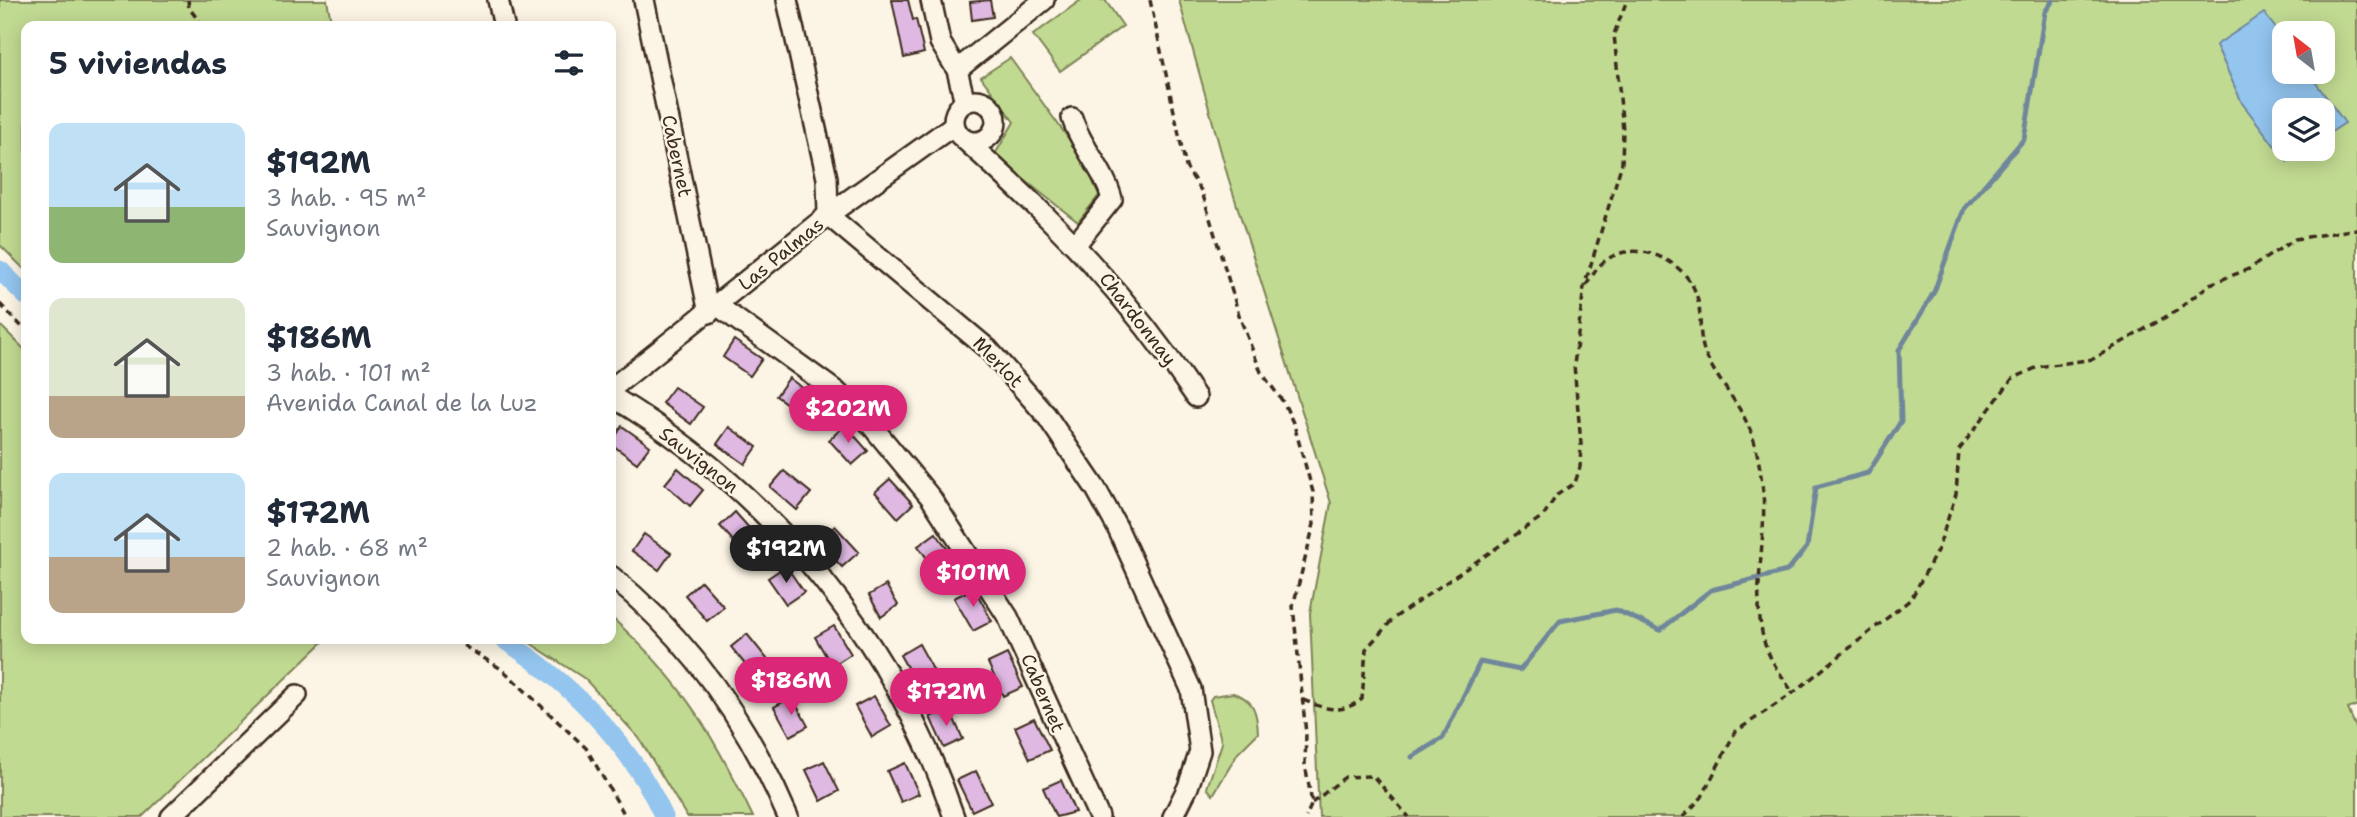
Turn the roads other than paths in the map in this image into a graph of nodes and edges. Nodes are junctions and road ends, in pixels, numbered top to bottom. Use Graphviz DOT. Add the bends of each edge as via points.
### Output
graph roads {
  1 [pos="498,0"];
  2 [pos="644,0"];
  3 [pos="788,0"];
  4 [pos="931,0"];
  5 [pos="1044,0"];
  6 [pos="503,21"];
  7 [pos="957,70"];
  8 [pos="965,102"];
  9 [pos="1072,118"];
  10 [pos="959,133"];
  11 [pos="828,215"];
  12 [pos="1076,244"];
  13 [pos="714,309"];
  14 [pos="616,385"];
  15 [pos="1196,397"];
  16 [pos="616,400"];
  17 [pos="616,581"];
  18 [pos="297,695"];
  19 [pos="171,817"];
  20 [pos="788,817"];
  21 [pos="954,817"];
  22 [pos="1099,817"];
  23 [pos="1172,817"];
  1 -- 6 [label="street"];
  2 -- 13 [label="street, Cabernet"];
  3 -- 11 [label="street" via="827,178"];
  4 -- 7 [label="street" via="940,42"];
  5 -- 7 [label="street"];
  7 -- 8 [label="street"];
  8 -- 10 [label="street, Las Palmas" via="956,111"];
  8 -- 10 [label="street, Las Palmas" via="985,102 994,112 996,125 985,140"];
  9 -- 12 [label="street" via="1108,182 1112,199"];
  10 -- 11 [label="street, Las Palmas"];
  10 -- 12 [label="street, Chardonnay"];
  11 -- 13 [label="street, Las Palmas"];
  11 -- 23 [label="street, Merlot" via="988,349 1073,451 1117,527 1191,689 1200,751"];
  12 -- 15 [label="street, Chardonnay" via="1141,318"];
  13 -- 14 [label="street, Las Palmas"];
  13 -- 22 [label="street, Cabernet" via="837,391 931,498 1008,617"];
  16 -- 21 [label="street, Sauvignon" via="724,478 811,565 894,681 937,767"];
  17 -- 20 [label="street" via="668,629 719,691 761,759"];
  18 -- 19 [label="street"];
}
